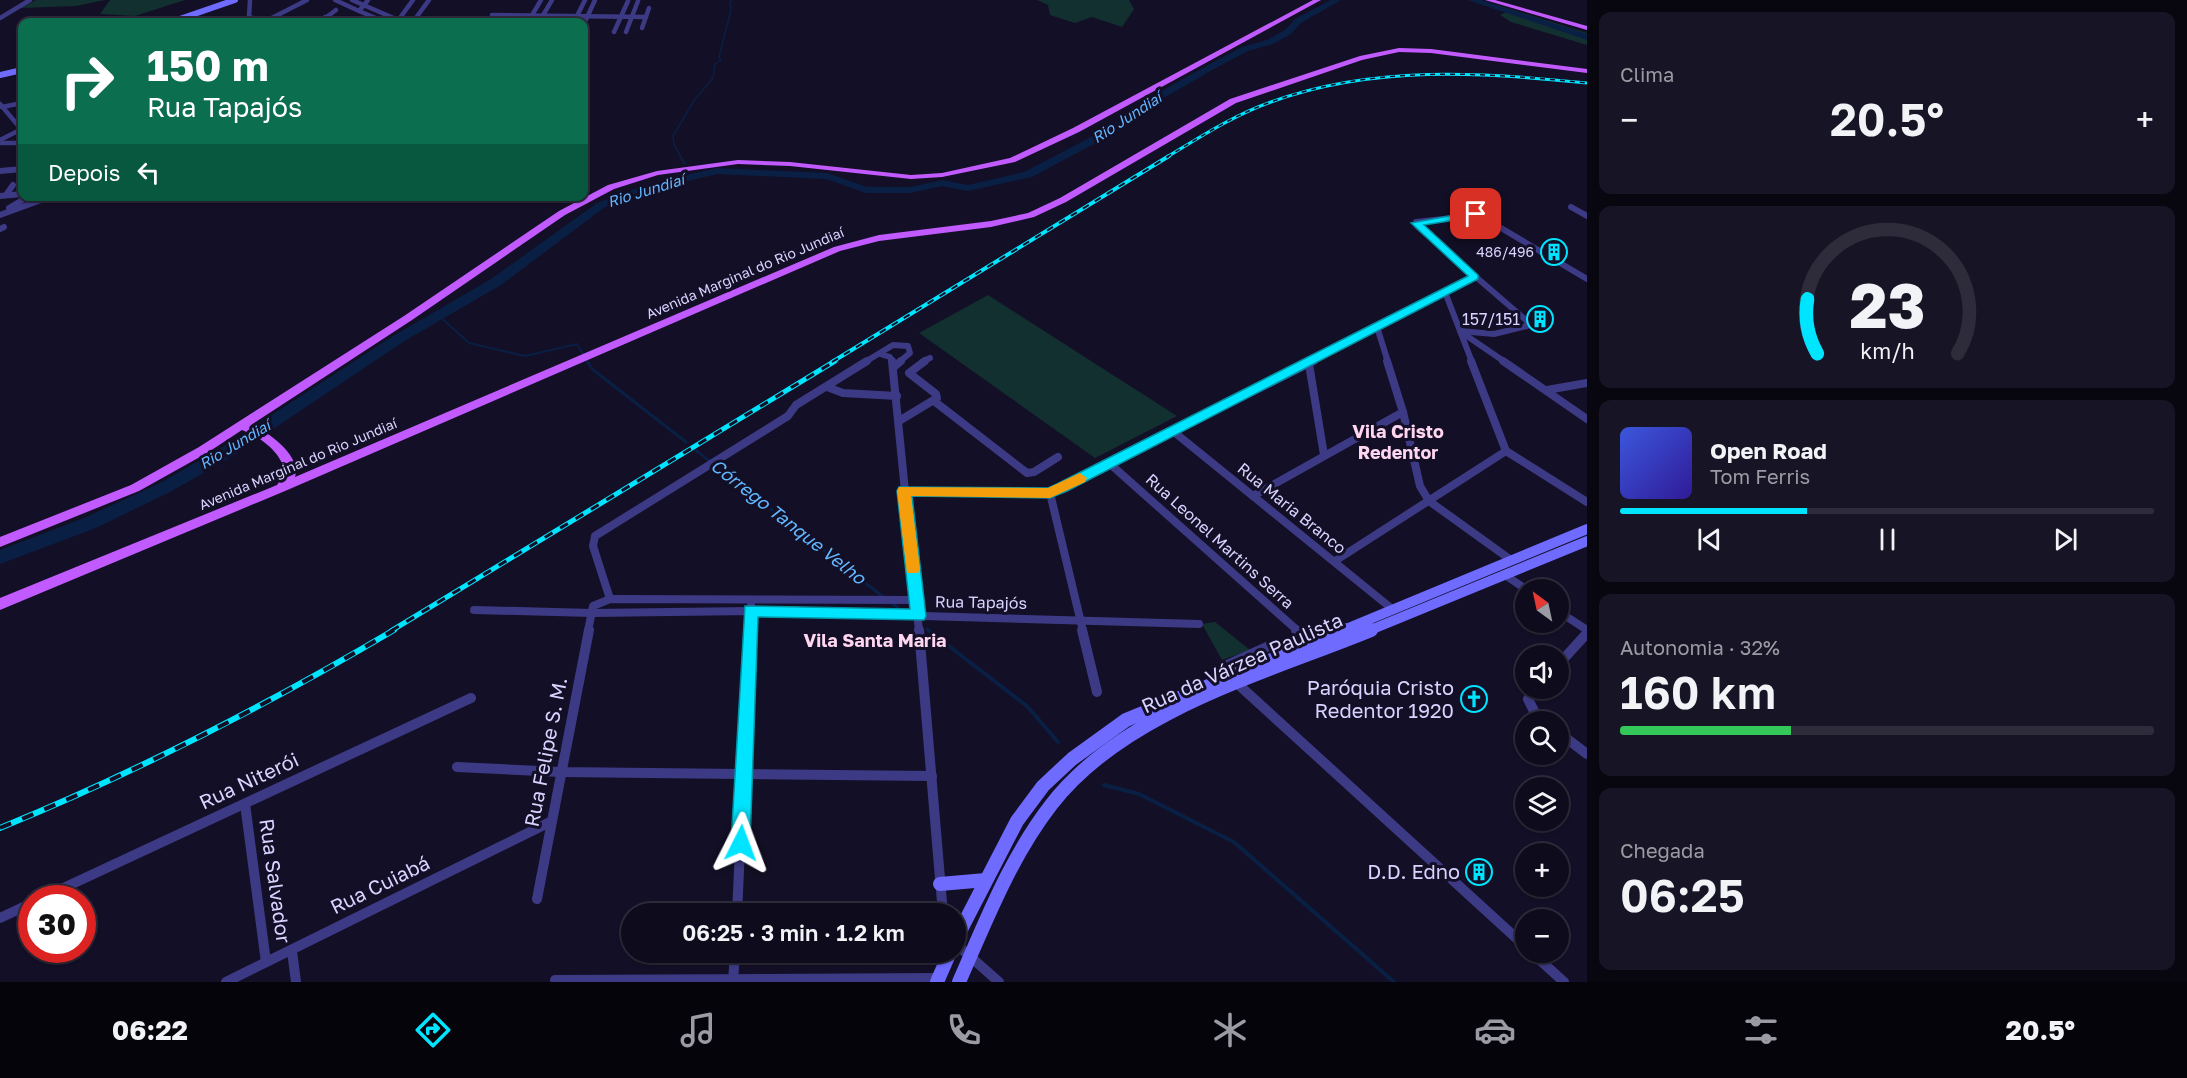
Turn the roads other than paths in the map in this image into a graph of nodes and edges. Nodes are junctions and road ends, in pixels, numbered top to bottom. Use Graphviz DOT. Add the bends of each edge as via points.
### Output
graph roads {
  1 [pos="30,0"];
  2 [pos="235,0"];
  3 [pos="250,0"];
  4 [pos="307,0"];
  5 [pos="335,0"];
  6 [pos="352,0"];
  7 [pos="369,0"];
  8 [pos="414,0"];
  9 [pos="429,0"];
  10 [pos="541,0"];
  11 [pos="552,0"];
  12 [pos="585,0"];
  13 [pos="596,0"];
  14 [pos="1318,0"];
  15 [pos="1488,0"];
  16 [pos="628,1"];
  17 [pos="638,1"];
  18 [pos="364,5"];
  19 [pos="649,8"];
  20 [pos="336,10"];
  21 [pos="359,11"];
  22 [pos="502,13"];
  23 [pos="492,15"];
  24 [pos="532,15"];
  25 [pos="543,15"];
  26 [pos="577,15"];
  27 [pos="588,16"];
  28 [pos="621,16"];
  29 [pos="633,16"];
  30 [pos="326,17"];
  31 [pos="646,17"];
  32 [pos="0,18"];
  33 [pos="183,18"];
  34 [pos="254,18"];
  35 [pos="273,18"];
  36 [pos="332,18"];
  37 [pos="376,18"];
  38 [pos="391,18"];
  39 [pos="399,18"];
  40 [pos="416,18"];
  41 [pos="499,18"];
  42 [pos="530,18"];
  43 [pos="541,18"];
  44 [pos="576,18"];
  45 [pos="642,28"];
  46 [pos="1587,28"];
  47 [pos="614,32"];
  48 [pos="626,32"];
  49 [pos="18,71"];
  50 [pos="1587,71"];
  51 [pos="0,75"];
  52 [pos="18,103"];
  53 [pos="1,105"];
  54 [pos="18,124"];
  55 [pos="18,131"];
  56 [pos="0,142"];
  57 [pos="18,144"];
  58 [pos="18,169"];
  59 [pos="0,171"];
  60 [pos="13,185"];
  61 [pos="18,194"];
  62 [pos="3,196"];
  63 [pos="588,199"];
  64 [pos="20,201"];
  65 [pos="40,201"];
  66 [pos="585,201"];
  67 [pos="1571,207"];
  68 [pos="0,213"];
  69 [pos="1587,216"];
  70 [pos="1474,277"];
  71 [pos="1586,277"];
  72 [pos="1445,292"];
  73 [pos="1377,327"];
  74 [pos="1460,331"];
  75 [pos="880,354"];
  76 [pos="930,358"];
  77 [pos="1309,364"];
  78 [pos="894,367"];
  79 [pos="1587,383"];
  80 [pos="827,387"];
  81 [pos="1546,390"];
  82 [pos="897,396"];
  83 [pos="934,401"];
  84 [pos="1403,412"];
  85 [pos="898,416"];
  86 [pos="1587,418"];
  87 [pos="246,426"];
  88 [pos="1174,432"];
  89 [pos="1506,451"];
  90 [pos="1324,455"];
  91 [pos="1058,457"];
  92 [pos="1109,463"];
  93 [pos="281,488"];
  94 [pos="904,491"];
  95 [pos="1050,493"];
  96 [pos="1253,496"];
  97 [pos="1429,501"];
  98 [pos="1587,502"];
  99 [pos="1587,529"];
  100 [pos="1587,541"];
  101 [pos="0,542"];
  102 [pos="1511,560"];
  103 [pos="1335,561"];
  104 [pos="1505,575"];
  105 [pos="1515,582"];
  106 [pos="752,598"];
  107 [pos="610,599"];
  108 [pos="836,600"];
  109 [pos="916,600"];
  110 [pos="0,604"];
  111 [pos="1391,608"];
  112 [pos="474,610"];
  113 [pos="751,610"];
  114 [pos="592,613"];
  115 [pos="836,613"];
  116 [pos="918,616"];
  117 [pos="1081,618"];
  118 [pos="1569,619"];
  119 [pos="1199,624"];
  120 [pos="1587,631"];
  121 [pos="1310,642"];
  122 [pos="1569,652"];
  123 [pos="1233,680"];
  124 [pos="1097,692"];
  125 [pos="471,698"];
  126 [pos="1569,740"];
  127 [pos="1587,754"];
  128 [pos="457,767"];
  129 [pos="560,772"];
  130 [pos="744,773"];
  131 [pos="932,776"];
  132 [pos="245,804"];
  133 [pos="550,822"];
  134 [pos="986,880"];
  135 [pos="940,884"];
  136 [pos="70,885"];
  137 [pos="537,899"];
  138 [pos="738,903"];
  139 [pos="942,903"];
  140 [pos="18,910"];
  141 [pos="0,918"];
  142 [pos="966,919"];
  143 [pos="1515,937"];
  144 [pos="292,951"];
  145 [pos="966,952"];
  146 [pos="971,956"];
  147 [pos="266,962"];
  148 [pos="734,963"];
  149 [pos="945,963"];
  150 [pos="1543,963"];
  151 [pos="555,980"];
  152 [pos="938,980"];
  153 [pos="733,981"];
  154 [pos="226,982"];
  155 [pos="296,982"];
  156 [pos="959,982"];
  157 [pos="999,982"];
  158 [pos="1564,982"];
  1 -- 32 [label="street"];
  2 -- 33 [label="main road"];
  3 -- 34 [label="street" via="249,16"];
  4 -- 35 [label="street"];
  5 -- 21 [label="street"];
  6 -- 18 [label="street"];
  7 -- 18 [label="street"];
  8 -- 39 [label="street"];
  9 -- 40 [label="street"];
  10 -- 24 [label="street"];
  11 -- 25 [label="street"];
  12 -- 26 [label="street"];
  13 -- 27 [label="street"];
  14 -- 63 [label="main road" via="1076,130 1003,162 938,176 911,177 738,162 657,173 611,187"];
  15 -- 46 [label="main road"];
  16 -- 28 [label="street"];
  17 -- 29 [label="street"];
  18 -- 21 [label="street"];
  18 -- 38 [label="street"];
  19 -- 31 [label="street"];
  20 -- 30 [label="street"];
  21 -- 37 [label="street"];
  22 -- 23 [label="street"];
  22 -- 24 [label="street"];
  22 -- 41 [label="street"];
  24 -- 25 [label="street"];
  24 -- 42 [label="street"];
  25 -- 26 [label="street"];
  25 -- 43 [label="street"];
  26 -- 27 [label="street"];
  26 -- 44 [label="street"];
  27 -- 28 [label="street"];
  28 -- 29 [label="street"];
  28 -- 47 [label="street"];
  29 -- 31 [label="street"];
  29 -- 48 [label="street"];
  30 -- 36 [label="street"];
  31 -- 45 [label="street"];
  49 -- 51 [label="main road"];
  50 -- 93 [label="main road, Avenida Marginal do Rio Jundiaí" via="1431,51 1399,51 1360,58 1233,101 1063,201 1031,215 852,244"];
  52 -- 53 [label="street"];
  53 -- 54 [label="street"];
  55 -- 56 [label="street"];
  56 -- 57 [label="street"];
  58 -- 59 [label="street"];
  60 -- 62 [label="street"];
  61 -- 62 [label="street"];
  64 -- 68 [label="street"];
  65 -- 68 [label="street"];
  66 -- 87 [label="main road"];
  67 -- 69 [label="street"];
  70 -- 71 [label="street" via="1416,223 1479,215"];
  70 -- 72 [label="street"];
  70 -- 74 [label="street" via="1527,321 1527,326 1477,335"];
  72 -- 73 [label="street"];
  72 -- 74 [label="street"];
  73 -- 77 [label="street"];
  73 -- 84 [label="street"];
  74 -- 81 [label="street"];
  74 -- 89 [label="street"];
  75 -- 78 [label="street" via="890,357"];
  75 -- 78 [label="street" via="898,344 908,346 910,353"];
  75 -- 80 [label="street"];
  76 -- 83 [label="street" via="909,371 937,395"];
  77 -- 88 [label="street"];
  77 -- 90 [label="street"];
  78 -- 82 [label="street"];
  79 -- 81 [label="street"];
  80 -- 82 [label="street" via="843,393"];
  80 -- 107 [label="street" via="796,405 788,416 596,536 593,546"];
  81 -- 86 [label="street"];
  82 -- 85 [label="street"];
  83 -- 85 [label="street"];
  83 -- 91 [label="street" via="1027,473"];
  84 -- 90 [label="street"];
  84 -- 97 [label="street" via="1420,486"];
  85 -- 94 [label="street"];
  87 -- 93 [label="main road" via="264,437 291,467 291,474"];
  87 -- 101 [label="main road" via="135,488"];
  88 -- 92 [label="street"];
  88 -- 96 [label="street, Rua Maria Branco"];
  89 -- 97 [label="street"];
  89 -- 98 [label="street"];
  90 -- 96 [label="street"];
  92 -- 95 [label="street"];
  92 -- 121 [label="street, Rua Leonel Martins Serra"];
  93 -- 110 [label="main road, Avenida Marginal do Rio Jundiaí"];
  94 -- 95 [label="street"];
  94 -- 109 [label="street"];
  95 -- 117 [label="street"];
  96 -- 103 [label="street, Rua Maria Branco"];
  97 -- 102 [label="street"];
  97 -- 103 [label="street"];
  99 -- 102 [label="main road, Rua da Várzea Paulista"];
  100 -- 104 [label="main road, Rua da Várzea Paulista"];
  102 -- 111 [label="main road, Rua da Várzea Paulista"];
  103 -- 111 [label="street, Rua Maria Branco"];
  104 -- 105 [label="street"];
  104 -- 123 [label="main road, Rua da Várzea Paulista"];
  106 -- 107 [label="street, Rua Tapajós"];
  106 -- 108 [label="street, Rua Tapajós"];
  106 -- 113 [label="street"];
  107 -- 114 [label="street" via="597,602"];
  108 -- 109 [label="street, Rua Tapajós"];
  108 -- 115 [label="street"];
  109 -- 116 [label="street"];
  111 -- 121 [label="main road, Rua da Várzea Paulista"];
  112 -- 114 [label="street, Rua Tapajós"];
  113 -- 114 [label="street, Rua Tapajós"];
  113 -- 115 [label="street, Rua Tapajós"];
  113 -- 130 [label="street"];
  114 -- 129 [label="street, Rua Felipe S. M."];
  115 -- 116 [label="street, Rua Tapajós"];
  116 -- 117 [label="street, Rua Tapajós"];
  116 -- 131 [label="street"];
  117 -- 119 [label="street, Rua Tapajós"];
  117 -- 124 [label="street"];
  118 -- 120 [label="street"];
  120 -- 122 [label="street"];
  121 -- 123 [label="main road, Rua da Várzea Paulista"];
  123 -- 134 [label="main road, Rua da Várzea Paulista" via="1126,720 1068,762 1026,808"];
  123 -- 143 [label="street"];
  123 -- 146 [label="main road, Rua da Várzea Paulista" via="1138,731 1079,776 1054,801 1030,833"];
  125 -- 132 [label="street, Rua Niterói"];
  126 -- 127 [label="street"];
  128 -- 129 [label="street"];
  129 -- 130 [label="street"];
  129 -- 133 [label="street, Rua Felipe S. M."];
  130 -- 131 [label="street"];
  130 -- 138 [label="street"];
  131 -- 135 [label="street"];
  132 -- 136 [label="street, Rua Niterói"];
  132 -- 147 [label="street, Rua Salvador"];
  133 -- 137 [label="street, Rua Felipe S. M."];
  133 -- 144 [label="street, Rua Cuiabá"];
  134 -- 135 [label="main road"];
  134 -- 142 [label="main road, Rua da Várzea Paulista"];
  135 -- 139 [label="street"];
  140 -- 141 [label="street"];
  144 -- 147 [label="street, Rua Cuiabá"];
  144 -- 155 [label="street, Rua Salvador"];
  145 -- 146 [label="street"];
  146 -- 156 [label="main road, Rua da Várzea Paulista"];
  146 -- 157 [label="street"];
  147 -- 154 [label="street, Rua Cuiabá"];
  148 -- 153 [label="street"];
  149 -- 152 [label="main road"];
  150 -- 158 [label="street"];
  151 -- 153 [label="street"];
  152 -- 153 [label="street"];
}
